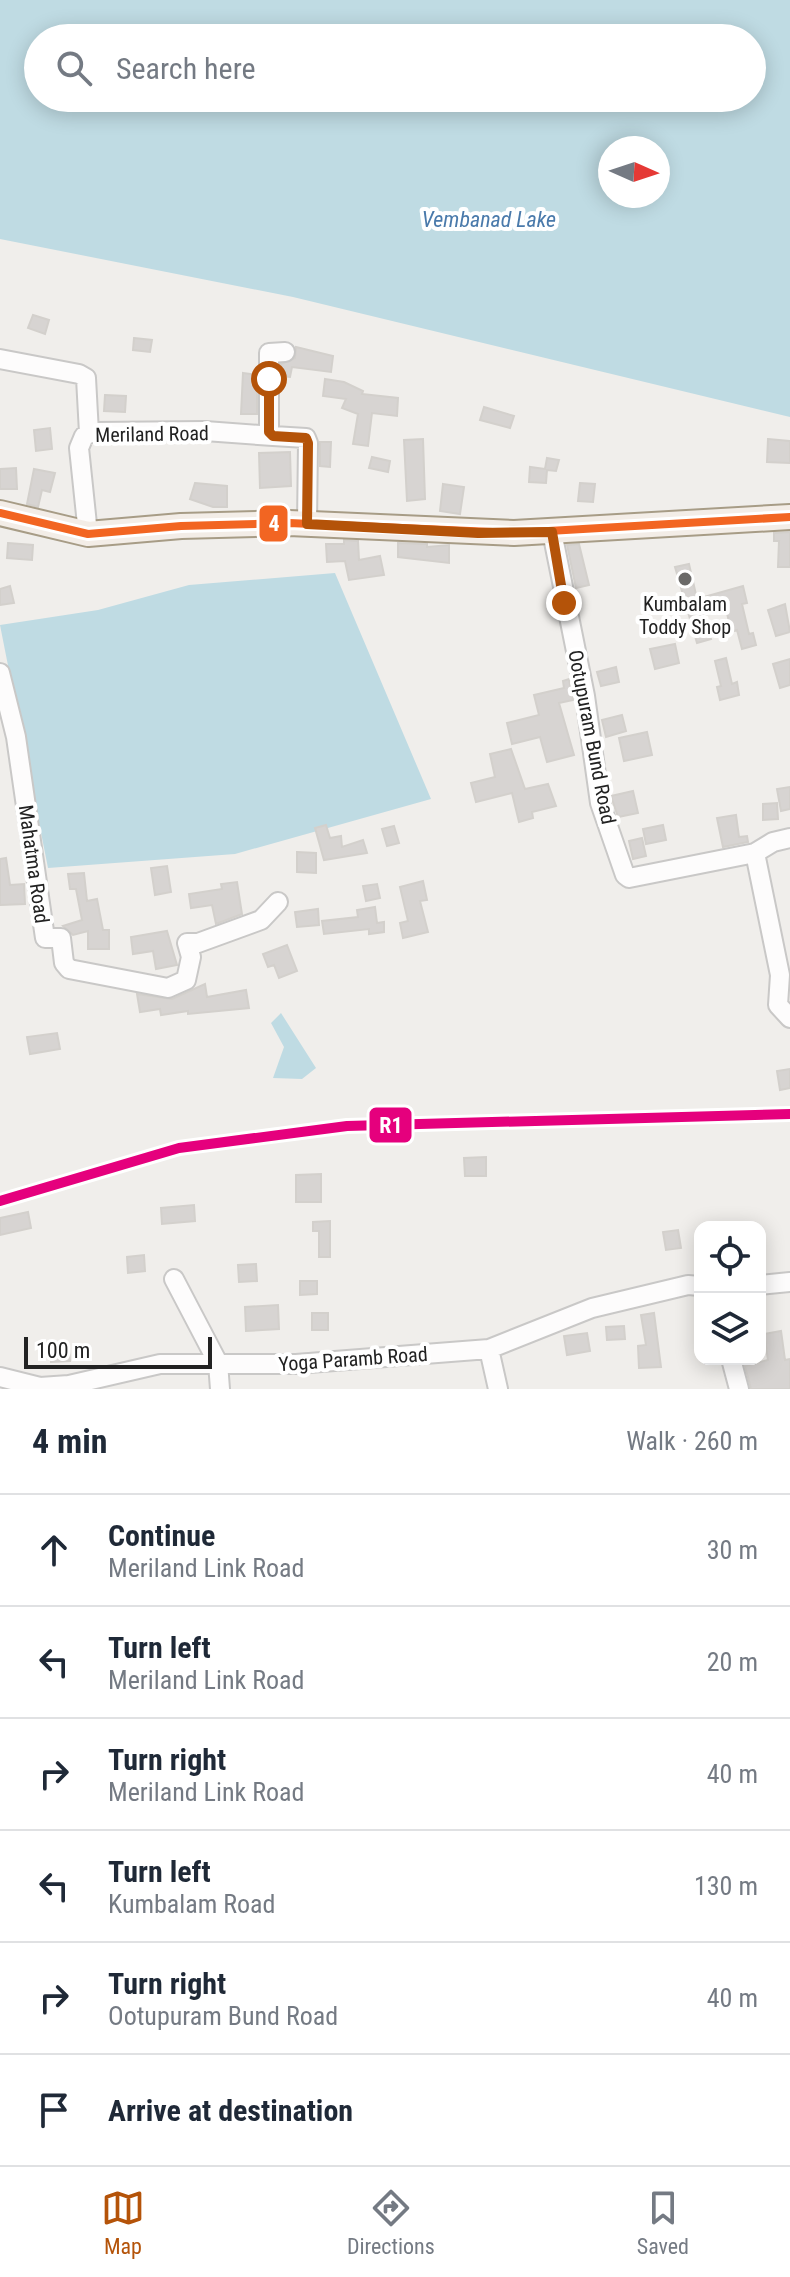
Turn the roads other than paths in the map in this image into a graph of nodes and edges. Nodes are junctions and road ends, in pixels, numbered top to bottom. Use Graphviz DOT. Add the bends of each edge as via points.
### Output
graph roads {
  1 [pos="285,352"];
  2 [pos="0,359"];
  3 [pos="89,433"];
  4 [pos="273,436"];
  5 [pos="0,513"];
  6 [pos="790,517"];
  7 [pos="307,524"];
  8 [pos="552,532"];
  9 [pos="88,534"];
  10 [pos="0,673"];
  11 [pos="790,838"];
  12 [pos="755,853"];
  13 [pos="278,902"];
  14 [pos="790,1018"];
  15 [pos="174,1279"];
  16 [pos="790,1282"];
  17 [pos="766,1284"];
  18 [pos="694,1286"];
  19 [pos="489,1349"];
  20 [pos="218,1363"];
  21 [pos="733,1365"];
  22 [pos="0,1377"];
  23 [pos="220,1389"];
  24 [pos="498,1389"];
  25 [pos="739,1389"];
  1 -- 4 [label="street" via="269,353"];
  2 -- 3 [label="street" via="86,378"];
  3 -- 4 [label="street, Meriland Road"];
  3 -- 9 [label="street, Meriland Road" via="79,448"];
  4 -- 7 [label="street, Meriland Road" via="306,438 308,443"];
  5 -- 9 [label="main road"];
  6 -- 8 [label="main road"];
  7 -- 8 [label="main road"];
  7 -- 9 [label="main road"];
  8 -- 12 [label="street, Ootupuram Bund Road" via="600,803 625,875"];
  10 -- 13 [label="street, Mahatma Road" via="16,737 45,938 61,938 69,969 168,988 186,980 191,957 187,943 261,920"];
  11 -- 12 [label="street"];
  12 -- 14 [label="street" via="780,975 778,1005"];
  15 -- 20 [label="street"];
  16 -- 17 [label="street"];
  18 -- 19 [label="street, Yoga Paramb Road" via="592,1308"];
  19 -- 20 [label="street, Yoga Paramb Road" via="296,1364"];
  19 -- 24 [label="street"];
  20 -- 22 [label="street, Yoga Paramb Road" via="160,1364 40,1387"];
  20 -- 23 [label="street"];
  21 -- 25 [label="street"];
}
